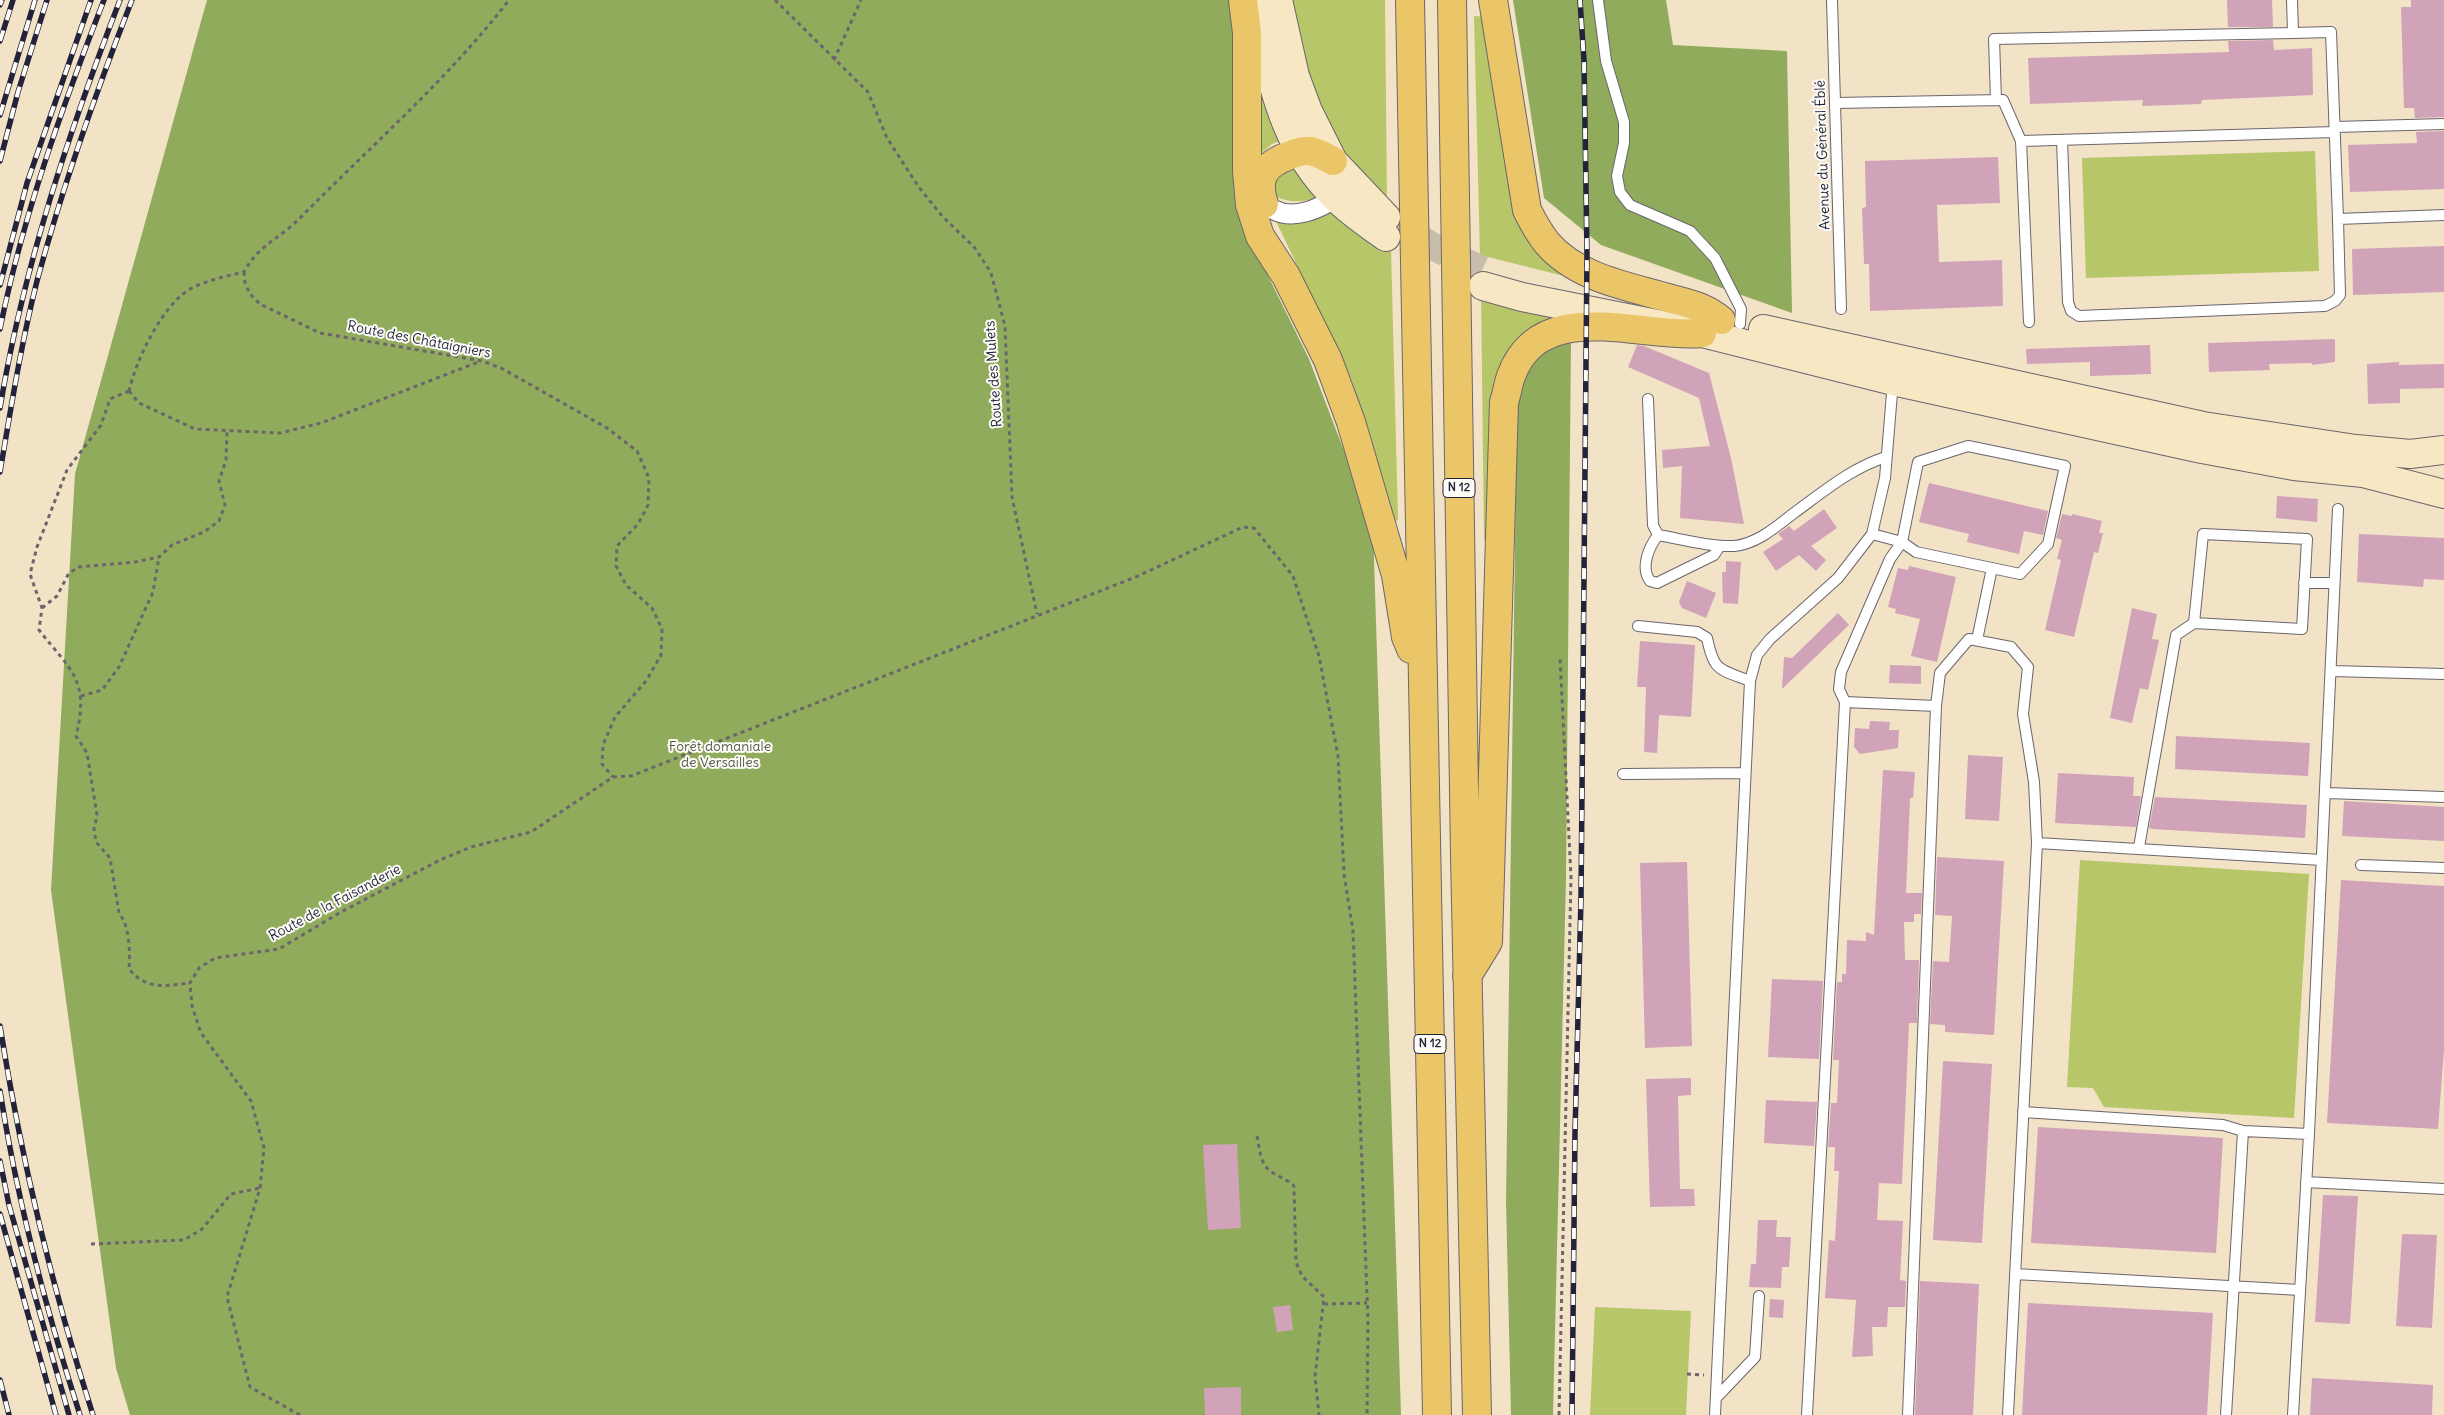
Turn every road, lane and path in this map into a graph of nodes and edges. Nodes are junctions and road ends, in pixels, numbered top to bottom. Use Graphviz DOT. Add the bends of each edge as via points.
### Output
graph roads {
  1 [pos="509,0"];
  2 [pos="775,0"];
  3 [pos="860,0"];
  4 [pos="1243,0"];
  5 [pos="1252,0"];
  6 [pos="1278,0"];
  7 [pos="1410,0"];
  8 [pos="1452,0"];
  9 [pos="1493,0"];
  10 [pos="1598,0"];
  11 [pos="1832,0"];
  12 [pos="2292,0"];
  13 [pos="2293,33"];
  14 [pos="834,60"];
  15 [pos="1996,100"];
  16 [pos="1835,103"];
  17 [pos="2444,124"];
  18 [pos="2335,129"];
  19 [pos="2062,140"];
  20 [pos="2021,142"];
  21 [pos="1299,152"];
  22 [pos="1332,161"];
  23 [pos="1335,198"];
  24 [pos="1262,199"];
  25 [pos="2444,215"];
  26 [pos="2338,219"];
  27 [pos="244,272"];
  28 [pos="1286,276"];
  29 [pos="1483,278"];
  30 [pos="1842,310"];
  31 [pos="2029,322"];
  32 [pos="1721,326"];
  33 [pos="482,361"];
  34 [pos="1893,381"];
  35 [pos="129,391"];
  36 [pos="1648,399"];
  37 [pos="227,430"];
  38 [pos="2444,450"];
  39 [pos="2410,454"];
  40 [pos="2444,455"];
  41 [pos="1886,457"];
  42 [pos="2397,481"];
  43 [pos="2444,481"];
  44 [pos="2444,494"];
  45 [pos="2338,508"];
  46 [pos="1872,534"];
  47 [pos="1658,535"];
  48 [pos="1902,542"];
  49 [pos="1720,546"];
  50 [pos="159,557"];
  51 [pos="1992,568"];
  52 [pos="2304,583"];
  53 [pos="2334,583"];
  54 [pos="42,608"];
  55 [pos="1037,614"];
  56 [pos="2194,624"];
  57 [pos="1638,626"];
  58 [pos="1977,640"];
  59 [pos="1560,658"];
  60 [pos="2332,671"];
  61 [pos="1422,673"];
  62 [pos="2444,674"];
  63 [pos="1750,681"];
  64 [pos="81,696"];
  65 [pos="1845,702"];
  66 [pos="1936,706"];
  67 [pos="1746,773"];
  68 [pos="1623,774"];
  69 [pos="613,777"];
  70 [pos="2326,793"];
  71 [pos="2444,797"];
  72 [pos="2036,843"];
  73 [pos="2139,847"];
  74 [pos="2322,860"];
  75 [pos="2361,864"];
  76 [pos="2444,868"];
  77 [pos="1467,976"];
  78 [pos="190,983"];
  79 [pos="2023,1112"];
  80 [pos="2243,1131"];
  81 [pos="2309,1134"];
  82 [pos="1257,1136"];
  83 [pos="2306,1182"];
  84 [pos="260,1188"];
  85 [pos="2444,1189"];
  86 [pos="91,1244"];
  87 [pos="2015,1274"];
  88 [pos="2232,1286"];
  89 [pos="2300,1290"];
  90 [pos="1759,1296"];
  91 [pos="1367,1303"];
  92 [pos="1324,1304"];
  93 [pos="1716,1398"];
  94 [pos="300,1415"];
  95 [pos="1320,1415"];
  96 [pos="1367,1415"];
  97 [pos="1437,1415"];
  98 [pos="1477,1415"];
  99 [pos="1559,1415"];
  100 [pos="1715,1415"];
  101 [pos="1807,1415"];
  102 [pos="1908,1415"];
  103 [pos="2008,1415"];
  104 [pos="2226,1415"];
  105 [pos="2293,1415"];
  1 -- 27 [label="path" via="490,25 296,223 252,256"];
  2 -- 14 [label="path, Route des Mulets"];
  3 -- 14 [label="path"];
  4 -- 28 [label="highway" via="1247,33 1246,171 1250,205 1260,236"];
  5 -- 21 [label="main road" via="1272,84 1283,119"];
  6 -- 22 [label="main road" via="1295,76"];
  7 -- 61 [label="highway, N 12"];
  8 -- 77 [label="highway, N 12"];
  9 -- 32 [label="highway" via="1527,210 1538,230 1561,257 1579,268 1619,284 1707,308"];
  10 -- 32 [label="lane" via="1606,61 1624,122 1624,143 1617,176 1620,192 1630,205 1690,231 1714,258 1740,309"];
  11 -- 16 [label="lane, Avenue du Général Éblé"];
  12 -- 13 [label="lane"];
  13 -- 15 [label="lane" via="1994,39"];
  13 -- 18 [label="lane" via="2331,32"];
  14 -- 55 [label="path, Route des Mulets" via="868,92 887,138 918,186 942,216 975,248 991,273 1005,326 1012,498"];
  15 -- 16 [label="lane"];
  15 -- 20 [label="lane" via="2003,100"];
  16 -- 30 [label="lane, Avenue du Général Éblé"];
  17 -- 18 [label="lane"];
  18 -- 19 [label="lane"];
  18 -- 26 [label="lane"];
  19 -- 20 [label="lane"];
  19 -- 26 [label="lane" via="2068,302 2071,311 2079,316 2325,306 2340,295"];
  20 -- 31 [label="lane"];
  21 -- 22 [label="highway" via="1309,151"];
  21 -- 23 [label="main road"];
  21 -- 24 [label="highway" via="1278,159 1267,167 1260,182"];
  22 -- 23 [label="main road" via="1386,227"];
  23 -- 24 [label="street" via="1319,209 1297,214 1274,211"];
  24 -- 28 [label="highway"];
  25 -- 26 [label="lane"];
  27 -- 33 [label="path, Route des Châtaigniers" via="245,284 260,304 320,333"];
  27 -- 35 [label="path" via="191,288 169,308 132,375"];
  28 -- 61 [label="highway" via="1328,360 1352,422 1396,575 1406,637"];
  29 -- 32 [label="main road" via="1522,297"];
  32 -- 34 [label="main road"];
  32 -- 39 [label="main road" via="2202,426"];
  32 -- 77 [label="highway" via="1681,335 1599,326 1560,330 1545,336 1526,351 1512,375 1504,402 1488,942"];
  33 -- 37 [label="path" via="321,423 280,432"];
  33 -- 69 [label="path, Route des Châtaigniers" via="501,368 607,428 637,451 649,478 648,505 638,524 617,546 616,566 626,585 652,608 662,630 661,655 646,681 615,717 603,745 602,764"];
  34 -- 41 [label="lane"];
  34 -- 42 [label="main road" via="2202,448"];
  35 -- 37 [label="path" via="139,403 195,429"];
  35 -- 54 [label="path" via="110,399 101,426 67,470 49,513 30,574"];
  36 -- 47 [label="lane" via="1653,525"];
  37 -- 50 [label="path" via="226,460 219,481 225,505 218,521 204,532 172,545"];
  38 -- 39 [label="main road"];
  39 -- 40 [label="main road"];
  41 -- 46 [label="lane" via="1885,478"];
  41 -- 49 [label="lane" via="1866,463 1838,481 1763,537 1736,546"];
  42 -- 43 [label="main road"];
  42 -- 44 [label="main road"];
  45 -- 53 [label="lane"];
  46 -- 48 [label="lane"];
  46 -- 63 [label="lane" via="1838,578 1761,650"];
  47 -- 49 [label="lane"];
  47 -- 49 [label="lane" via="1645,568 1650,581 1657,583 1714,555"];
  48 -- 51 [label="lane" via="1916,552"];
  48 -- 51 [label="lane" via="1918,462 1968,446 2064,466 2048,544 2020,574"];
  48 -- 65 [label="lane" via="1890,559 1841,672 1839,689"];
  50 -- 54 [label="path" via="79,567 70,573 57,596"];
  50 -- 64 [label="path" via="153,592 119,666 102,690"];
  51 -- 58 [label="lane"];
  52 -- 53 [label="lane"];
  52 -- 56 [label="lane" via="2302,629"];
  52 -- 56 [label="lane" via="2307,539 2202,534"];
  53 -- 60 [label="lane"];
  54 -- 64 [label="path" via="39,630 77,679"];
  55 -- 69 [label="path" via="631,776"];
  55 -- 91 [label="path" via="1138,576 1243,527 1254,528 1292,576 1317,647 1339,764 1344,874 1353,931"];
  56 -- 73 [label="lane" via="2176,635"];
  57 -- 63 [label="lane" via="1697,632 1707,638 1711,660 1718,668"];
  58 -- 66 [label="lane" via="1969,639 1940,673"];
  58 -- 72 [label="lane" via="2011,648 2028,667 2023,714 2034,782"];
  59 -- 99 [label="path" via="1571,877"];
  60 -- 62 [label="lane"];
  60 -- 70 [label="lane"];
  61 -- 97 [label="highway, N 12"];
  63 -- 67 [label="lane"];
  64 -- 78 [label="path" via="82,713 76,736 87,754 97,815 94,828 96,842 110,858 119,913 124,919 130,953 129,968 138,979 159,986"];
  65 -- 66 [label="lane"];
  65 -- 101 [label="lane"];
  66 -- 102 [label="lane"];
  67 -- 68 [label="lane"];
  67 -- 93 [label="lane"];
  69 -- 78 [label="path, Route de la Faisanderie" via="531,832 471,847 440,860 279,949 215,958 199,968"];
  70 -- 71 [label="lane"];
  70 -- 74 [label="lane"];
  72 -- 73 [label="lane"];
  72 -- 79 [label="lane"];
  73 -- 74 [label="lane"];
  74 -- 81 [label="lane"];
  75 -- 76 [label="lane"];
  77 -- 98 [label="highway, N 12"];
  78 -- 84 [label="path" via="192,1006 201,1034 251,1100 264,1148"];
  79 -- 80 [label="lane" via="2223,1125"];
  79 -- 87 [label="lane"];
  80 -- 81 [label="lane"];
  80 -- 88 [label="lane"];
  81 -- 83 [label="lane"];
  82 -- 92 [label="path" via="1267,1168 1294,1186 1296,1262 1302,1276 1324,1297"];
  83 -- 85 [label="lane"];
  83 -- 89 [label="lane"];
  84 -- 86 [label="path" via="231,1194 202,1229 184,1240"];
  84 -- 94 [label="path" via="227,1297 250,1387"];
  87 -- 88 [label="lane"];
  87 -- 103 [label="lane"];
  88 -- 89 [label="lane"];
  88 -- 104 [label="lane"];
  89 -- 105 [label="lane"];
  90 -- 93 [label="lane" via="1755,1357"];
  91 -- 92 [label="path"];
  91 -- 96 [label="path"];
  92 -- 95 [label="path" via="1315,1376"];
  93 -- 100 [label="lane"];
}
